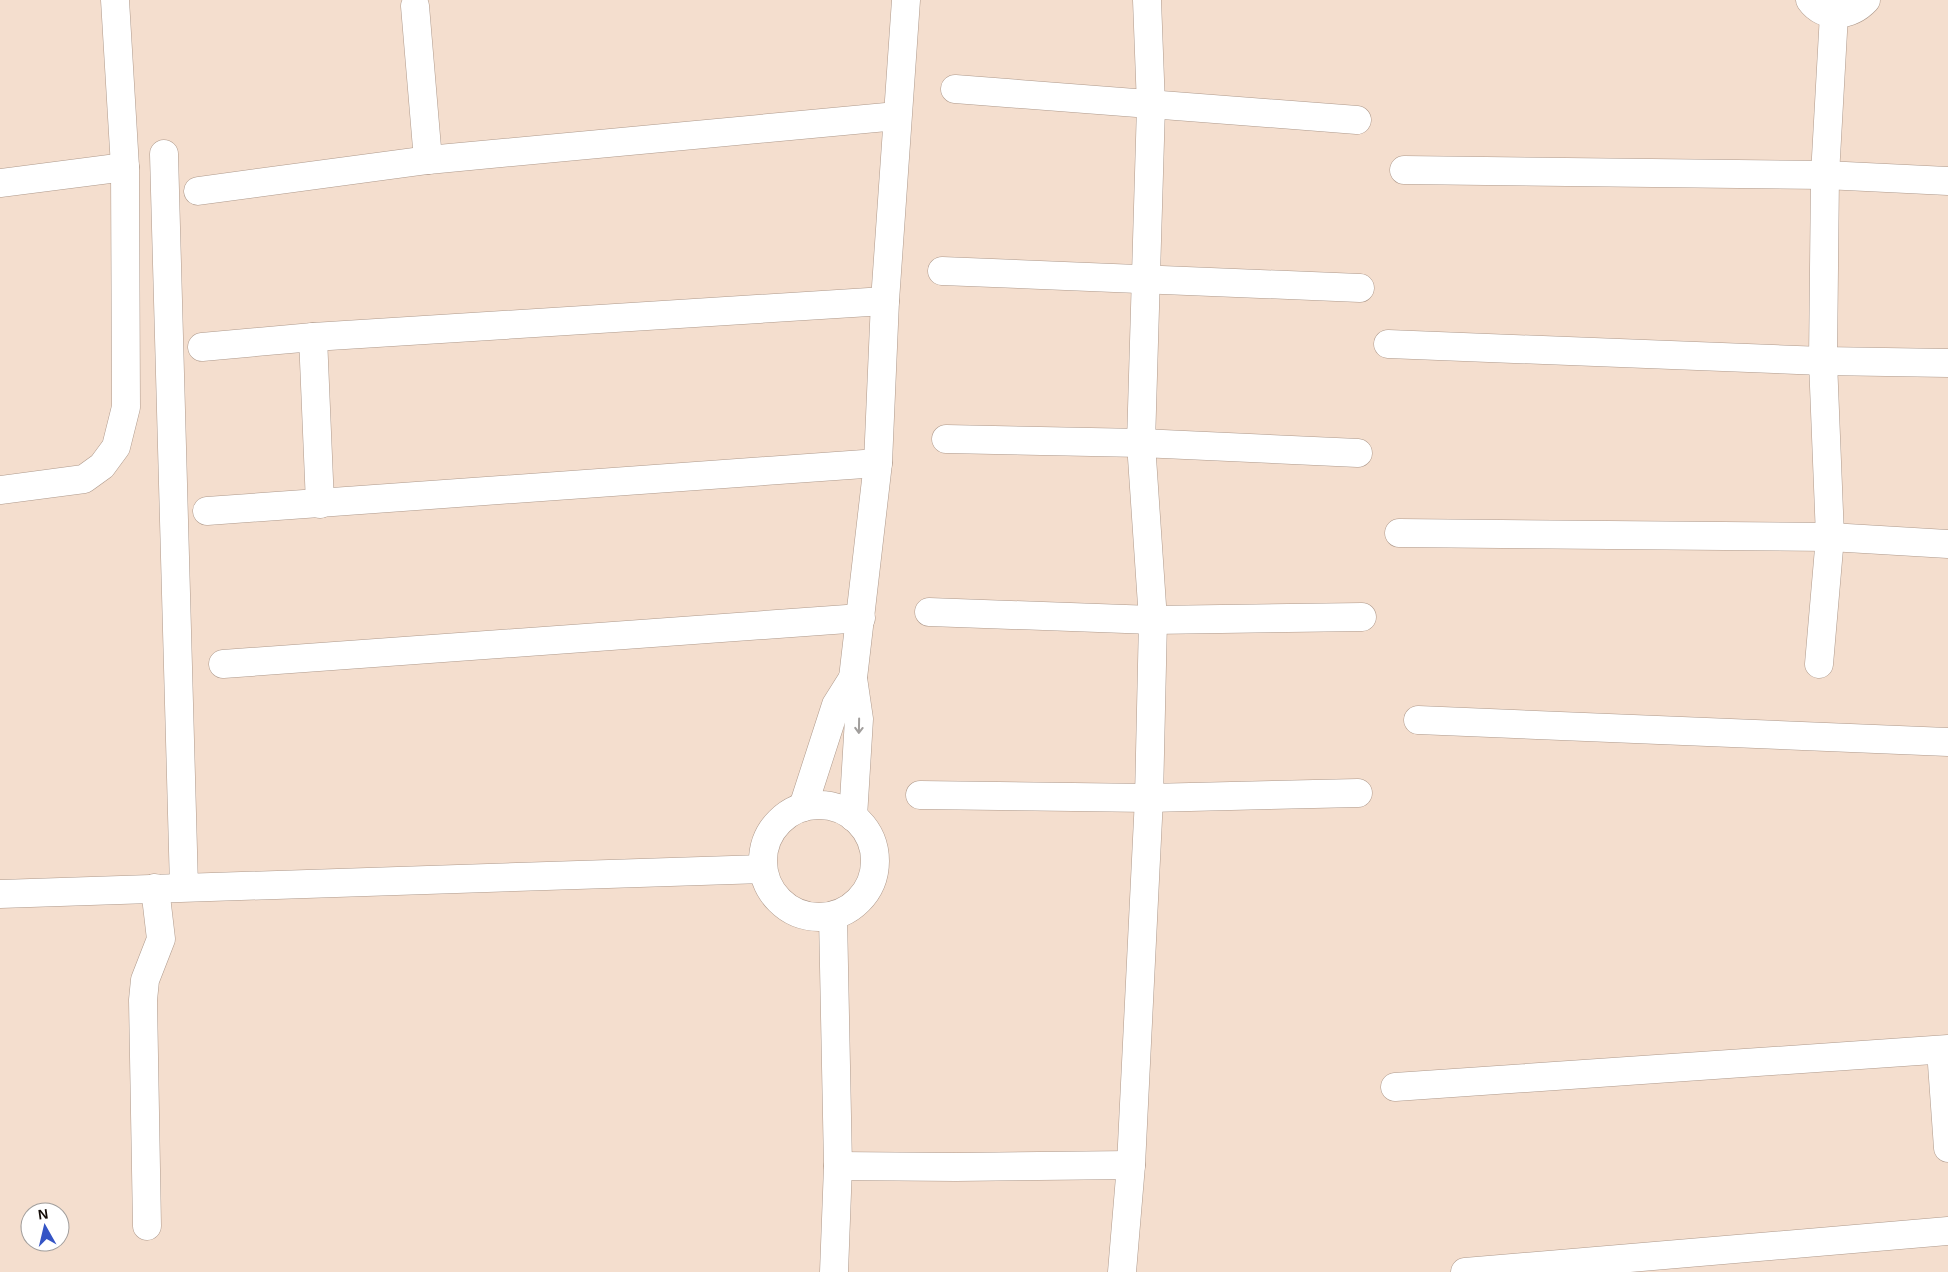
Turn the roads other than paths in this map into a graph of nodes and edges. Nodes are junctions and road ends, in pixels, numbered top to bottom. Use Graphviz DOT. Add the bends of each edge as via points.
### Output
graph roads {
  1 [pos="115,0"];
  2 [pos="906,0"];
  3 [pos="1147,0"];
  4 [pos="1810,0"];
  5 [pos="1866,0"];
  6 [pos="415,6"];
  7 [pos="1834,14"];
  8 [pos="955,89"];
  9 [pos="1151,106"];
  10 [pos="898,116"];
  11 [pos="1357,120"];
  12 [pos="164,154"];
  13 [pos="428,160"];
  14 [pos="125,167"];
  15 [pos="1404,170"];
  16 [pos="1825,175"];
  17 [pos="1948,181"];
  18 [pos="0,183"];
  19 [pos="198,190"];
  20 [pos="942,271"];
  21 [pos="1147,278"];
  22 [pos="1360,288"];
  23 [pos="885,301"];
  24 [pos="313,337"];
  25 [pos="1388,344"];
  26 [pos="202,347"];
  27 [pos="1823,361"];
  28 [pos="1948,362"];
  29 [pos="946,439"];
  30 [pos="1141,443"];
  31 [pos="1358,453"];
  32 [pos="878,463"];
  33 [pos="0,490"];
  34 [pos="320,504"];
  35 [pos="207,511"];
  36 [pos="1399,533"];
  37 [pos="1830,537"];
  38 [pos="1948,544"];
  39 [pos="930,612"];
  40 [pos="1362,617"];
  41 [pos="861,618"];
  42 [pos="1154,620"];
  43 [pos="223,664"];
  44 [pos="1819,664"];
  45 [pos="853,678"];
  46 [pos="1418,720"];
  47 [pos="1948,742"];
  48 [pos="1358,793"];
  49 [pos="920,795"];
  50 [pos="1149,798"];
  51 [pos="803,807"];
  52 [pos="853,817"];
  53 [pos="763,869"];
  54 [pos="184,887"];
  55 [pos="155,888"];
  56 [pos="0,894"];
  57 [pos="833,916"];
  58 [pos="1944,1050"];
  59 [pos="1395,1087"];
  60 [pos="1948,1148"];
  61 [pos="1131,1165"];
  62 [pos="838,1166"];
  63 [pos="146,1226"];
  64 [pos="1948,1231"];
  65 [pos="1725,1261"];
  66 [pos="832,1272"];
  67 [pos="1122,1272"];
  68 [pos="1466,1272"];
  1 -- 14 [label="street"];
  2 -- 10 [label="street"];
  3 -- 9 [label="street"];
  4 -- 7 [label="street" via="1822,10"];
  5 -- 7 [label="street" via="1847,13"];
  6 -- 13 [label="street"];
  7 -- 16 [label="street"];
  8 -- 9 [label="street"];
  9 -- 11 [label="street"];
  9 -- 21 [label="street"];
  10 -- 13 [label="street"];
  10 -- 23 [label="street"];
  12 -- 54 [label="street"];
  13 -- 19 [label="street"];
  14 -- 18 [label="street"];
  14 -- 33 [label="street" via="126,407 116,447 102,466 84,479"];
  15 -- 16 [label="street"];
  16 -- 17 [label="street"];
  16 -- 27 [label="street"];
  20 -- 21 [label="street"];
  21 -- 22 [label="street"];
  21 -- 30 [label="street"];
  23 -- 24 [label="street"];
  23 -- 32 [label="street"];
  24 -- 26 [label="street"];
  24 -- 34 [label="street"];
  25 -- 27 [label="street"];
  27 -- 28 [label="street"];
  27 -- 37 [label="street"];
  29 -- 30 [label="street"];
  30 -- 31 [label="street"];
  30 -- 42 [label="street"];
  32 -- 34 [label="street"];
  32 -- 41 [label="street"];
  34 -- 35 [label="street"];
  36 -- 37 [label="street"];
  37 -- 38 [label="street"];
  37 -- 44 [label="street"];
  39 -- 42 [label="street"];
  40 -- 42 [label="street"];
  41 -- 43 [label="street"];
  41 -- 45 [label="street"];
  42 -- 50 [label="street"];
  45 -- 51 [label="street" via="836,705"];
  45 -- 52 [label="street, one-way" via="859,719"];
  46 -- 47 [label="street"];
  48 -- 50 [label="street"];
  49 -- 50 [label="street"];
  50 -- 61 [label="street"];
  51 -- 52 [label="street" via="829,806"];
  51 -- 53 [label="street" via="780,821 765,843"];
  52 -- 57 [label="street" via="868,832 875,852 874,873 866,892 852,907"];
  53 -- 54 [label="street"];
  53 -- 57 [label="street" via="771,891 788,908 809,917"];
  54 -- 55 [label="street"];
  55 -- 56 [label="street"];
  55 -- 63 [label="street" via="161,939 145,980 143,1000"];
  57 -- 62 [label="street"];
  58 -- 59 [label="street"];
  58 -- 60 [label="street"];
  61 -- 62 [label="street"];
  61 -- 67 [label="street"];
  62 -- 66 [label="street"];
  64 -- 65 [label="street"];
  65 -- 68 [label="street"];
}
